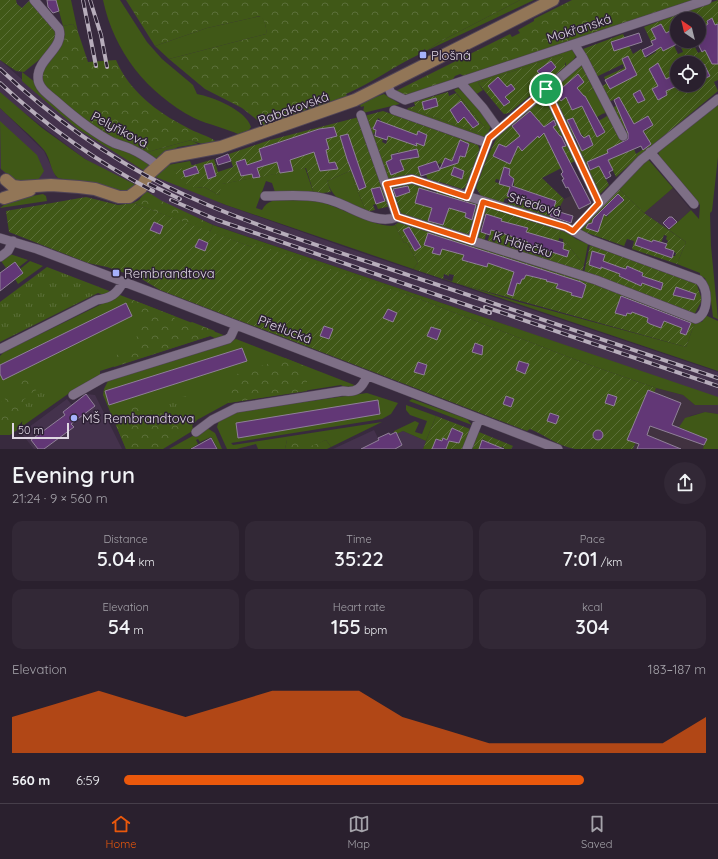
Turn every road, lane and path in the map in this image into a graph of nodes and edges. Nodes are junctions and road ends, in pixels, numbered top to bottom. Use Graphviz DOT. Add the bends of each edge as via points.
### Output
graph roads {
  1 [pos="34,0"];
  2 [pos="553,0"];
  3 [pos="706,0"];
  4 [pos="574,44"];
  5 [pos="583,58"];
  6 [pos="460,82"];
  7 [pos="387,84"];
  8 [pos="546,89"];
  9 [pos="718,99"];
  10 [pos="394,110"];
  11 [pos="361,115"];
  12 [pos="498,129"];
  13 [pos="624,136"];
  14 [pos="486,143"];
  15 [pos="650,152"];
  16 [pos="157,165"];
  17 [pos="3,177"];
  18 [pos="386,184"];
  19 [pos="39,187"];
  20 [pos="265,196"];
  21 [pos="467,197"];
  22 [pos="2,200"];
  23 [pos="483,202"];
  24 [pos="599,203"];
  25 [pos="694,204"];
  26 [pos="397,217"];
  27 [pos="573,231"];
  28 [pos="0,238"];
  29 [pos="13,241"];
  30 [pos="472,241"];
  31 [pos="0,257"];
  32 [pos="123,282"];
  33 [pos="696,320"];
  34 [pos="236,325"];
  35 [pos="0,349"];
  36 [pos="367,376"];
  37 [pos="73,395"];
  38 [pos="479,419"];
  39 [pos="196,432"];
  40 [pos="467,449"];
  41 [pos="558,449"];
  1 -- 16 [label="street, Pelyňková" via="59,30 60,35 58,42 40,66 40,85 86,127"];
  2 -- 7 [label="main road, Rabakovská"];
  3 -- 4 [label="street, Mokřanská"];
  4 -- 5 [label="street"];
  4 -- 6 [label="street, Mokřanská"];
  5 -- 8 [label="street"];
  5 -- 13 [label="street"];
  6 -- 7 [label="street, Mokřanská" via="405,100 391,93"];
  6 -- 12 [label="street"];
  7 -- 16 [label="main road, Rabakovská" via="355,100 259,135 221,147 168,157"];
  8 -- 12 [label="street"];
  8 -- 24 [label="street"];
  9 -- 15 [label="street"];
  10 -- 14 [label="street"];
  11 -- 18 [label="street"];
  12 -- 14 [label="street"];
  14 -- 21 [label="street"];
  15 -- 24 [label="street"];
  15 -- 25 [label="street"];
  16 -- 19 [label="main road, Rabakovská" via="141,188 125,198 84,188"];
  17 -- 19 [label="main road, Rabakovská" via="13,186"];
  17 -- 22 [label="main road" via="7,189"];
  18 -- 21 [label="street, Středová" via="412,179"];
  18 -- 26 [label="street"];
  19 -- 22 [label="main road, Rabakovská"];
  20 -- 26 [label="street" via="318,197 375,218 389,220"];
  21 -- 23 [label="street, Středová"];
  23 -- 27 [label="street, Středová"];
  23 -- 30 [label="street"];
  24 -- 27 [label="street"];
  26 -- 30 [label="street, K Háječku"];
  27 -- 33 [label="street, Středová" via="590,240 699,280 706,302 700,317"];
  28 -- 29 [label="street, Přetlucká"];
  29 -- 31 [label="street" via="8,252"];
  29 -- 32 [label="street, Přetlucká"];
  30 -- 33 [label="street, K Háječku" via="596,280"];
  32 -- 34 [label="street, Přetlucká"];
  32 -- 35 [label="street" via="118,292"];
  34 -- 36 [label="street, Přetlucká"];
  34 -- 37 [label="street" via="228,339 103,378"];
  36 -- 38 [label="street, Přetlucká"];
  36 -- 39 [label="street" via="363,386 354,391 236,408 212,420"];
  38 -- 40 [label="street"];
  38 -- 41 [label="street, Přetlucká"];
}
